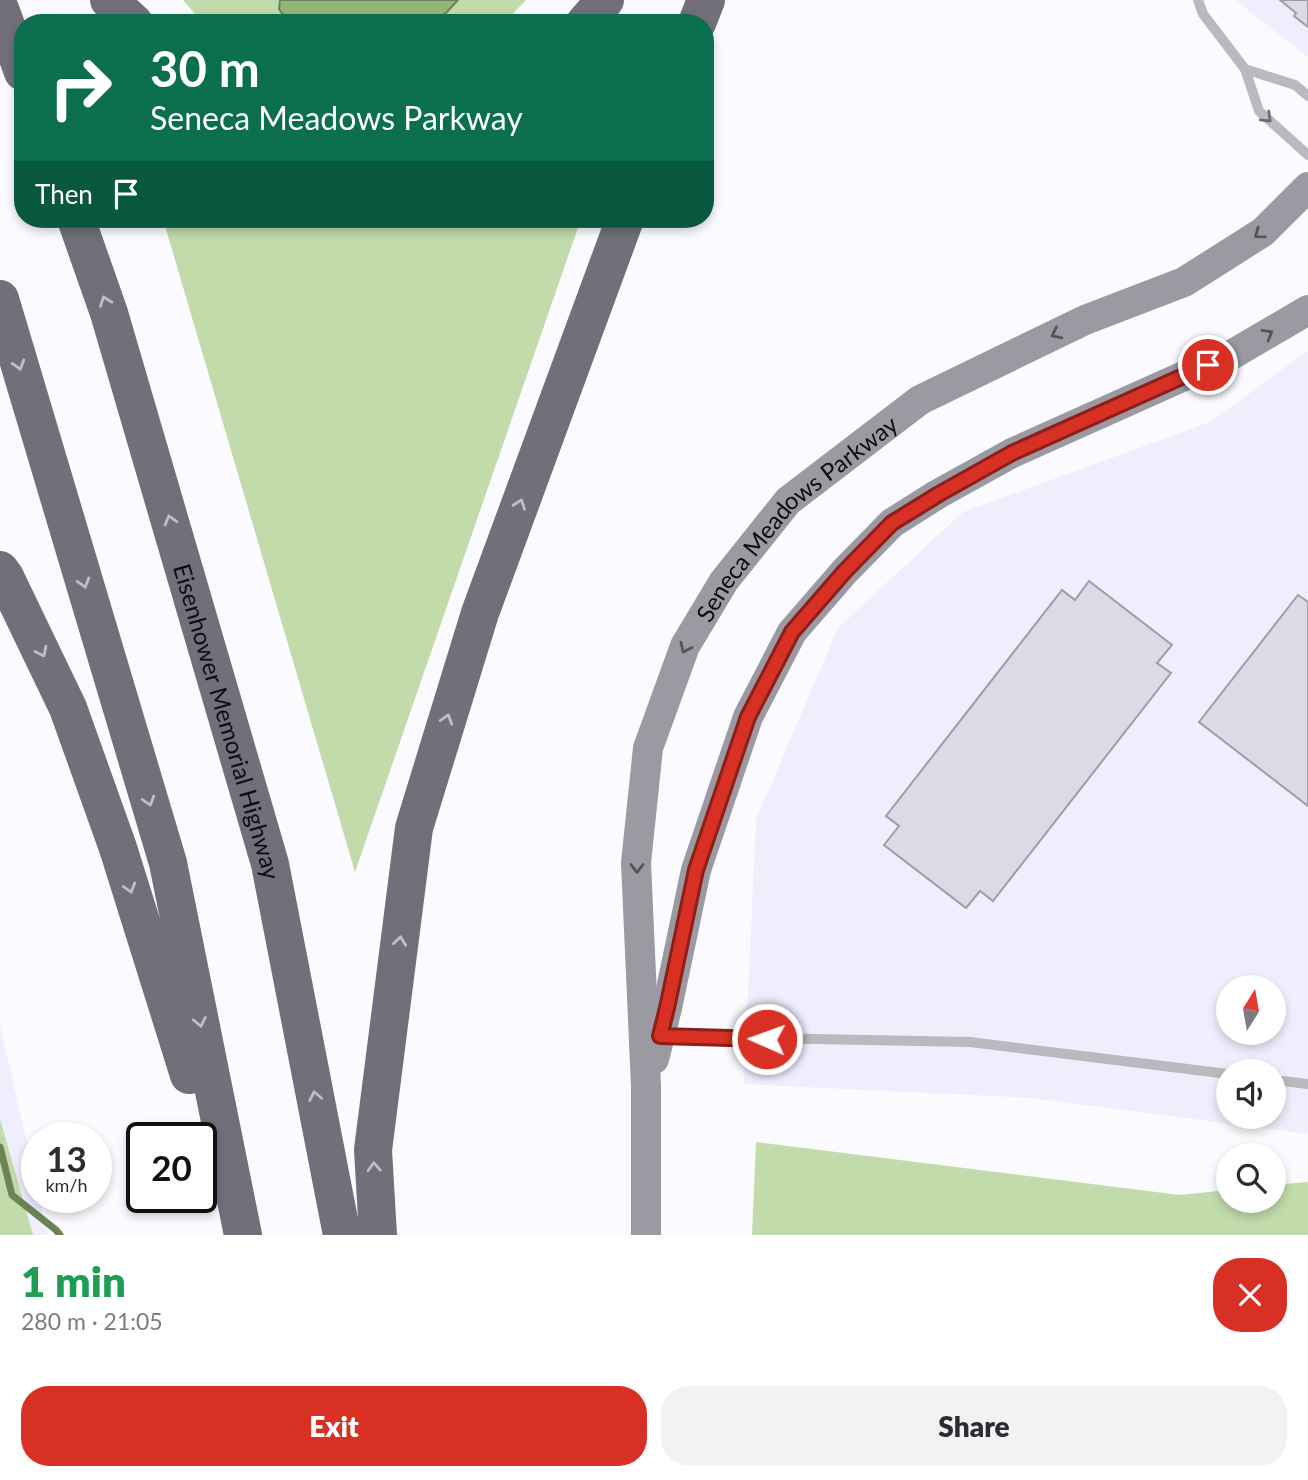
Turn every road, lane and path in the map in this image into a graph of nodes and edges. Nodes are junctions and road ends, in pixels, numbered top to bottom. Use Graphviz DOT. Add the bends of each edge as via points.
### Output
graph roads {
  1 [pos="109,0"];
  2 [pos="605,0"];
  3 [pos="1198,0"];
  4 [pos="0,9"];
  5 [pos="124,14"];
  6 [pos="593,14"];
  7 [pos="14,47"];
  8 [pos="1245,69"];
  9 [pos="1308,96"];
  10 [pos="1308,155"];
  11 [pos="1308,187"];
  12 [pos="79,228"];
  13 [pos="622,228"];
  14 [pos="0,299"];
  15 [pos="1308,310"];
  16 [pos="0,570"];
  17 [pos="660,1036"];
  18 [pos="1216,1073"];
  19 [pos="1286,1081"];
  20 [pos="1308,1084"];
  21 [pos="646,1086"];
  22 [pos="241,1235"];
  23 [pos="342,1235"];
  24 [pos="378,1235"];
  25 [pos="646,1235"];
  1 -- 5 [label="highway"];
  2 -- 6 [label="highway"];
  3 -- 8 [label="lane"];
  4 -- 7 [label="highway"];
  8 -- 9 [label="lane" via="1295,85"];
  8 -- 10 [label="lane, one-way" via="1259,111"];
  11 -- 21 [label="street, Seneca Meadows Parkway, one-way" via="1263,232 1184,282 1085,320 920,400 788,501 724,582 685,646 648,748 636,863"];
  23 -- 12 [label="highway, Eisenhower Memorial Highway, one-way" via="270,863 109,313"];
  24 -- 13 [label="highway, one-way" via="373,1150 414,828 480,613"];
  14 -- 22 [label="highway, one-way" via="168,863"];
  17 -- 15 [label="street, Seneca Meadows Parkway, one-way" via="696,870 748,717 792,632 845,571 892,523 951,487 1012,453 1233,354"];
  16 -- 22 [label="highway, one-way" via="68,708 118,848"];
  17 -- 18 [label="lane" via="970,1042"];
  17 -- 21 [label="street, Seneca Meadows Parkway"];
  19 -- 20 [label="lane"];
  21 -- 25 [label="street, Seneca Meadows Parkway"];
}
